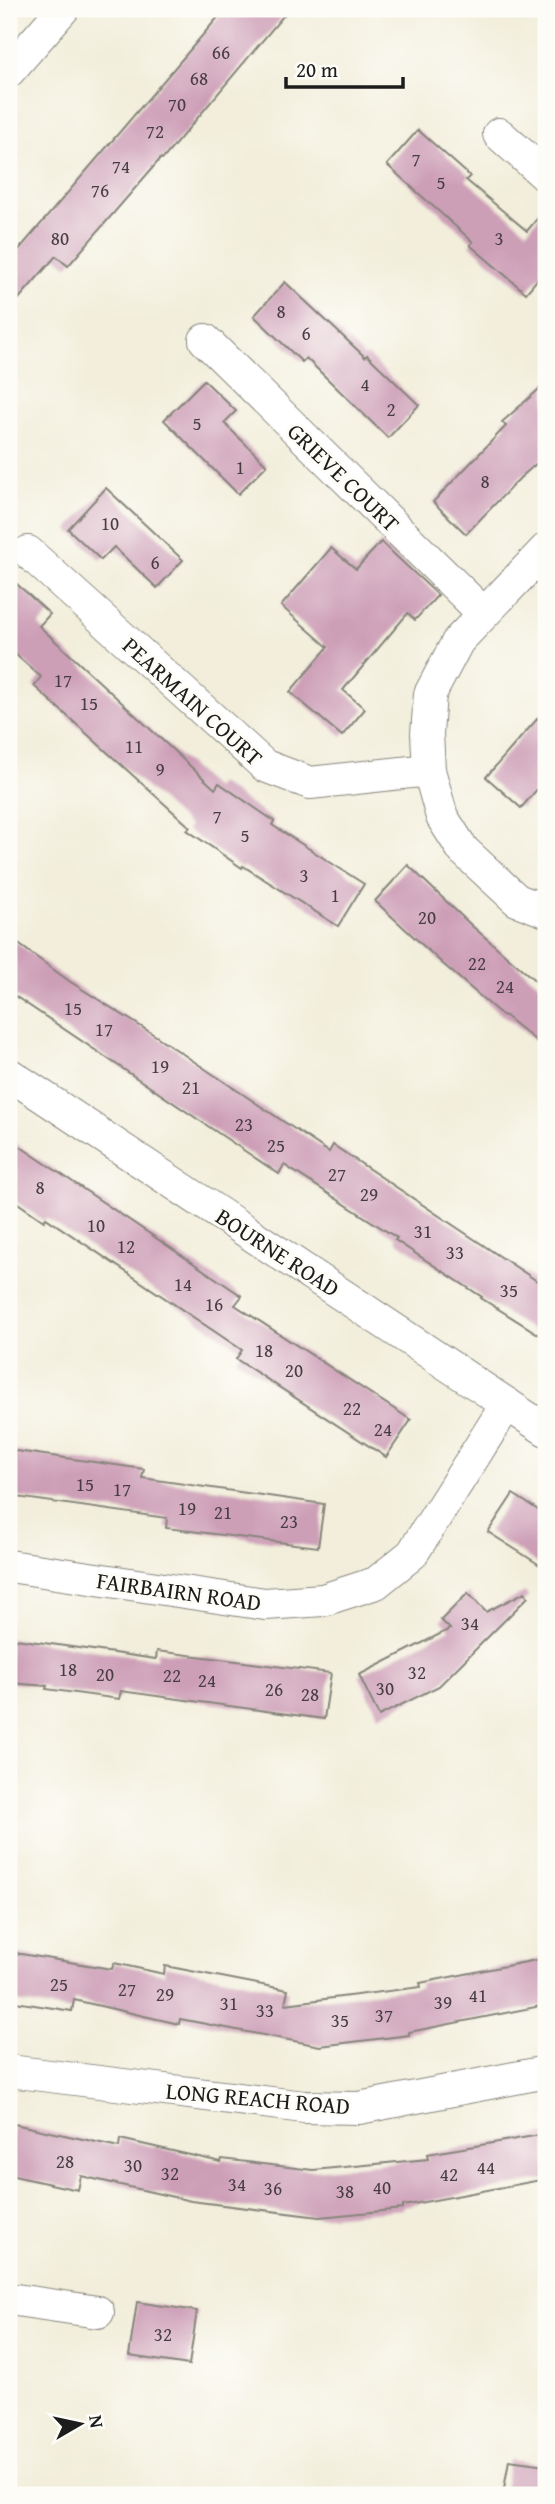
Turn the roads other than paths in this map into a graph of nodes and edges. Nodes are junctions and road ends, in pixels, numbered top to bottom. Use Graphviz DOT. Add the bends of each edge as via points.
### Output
graph roads {
  1 [pos="63,9"];
  2 [pos="9,71"];
  3 [pos="499,134"];
  4 [pos="546,176"];
  5 [pos="205,340"];
  6 [pos="546,549"];
  7 [pos="28,552"];
  8 [pos="483,613"];
  9 [pos="429,770"];
  10 [pos="546,911"];
  11 [pos="9,1074"];
  12 [pos="507,1404"];
  13 [pos="546,1430"];
  14 [pos="9,1566"];
  15 [pos="9,2071"];
  16 [pos="546,2072"];
  17 [pos="9,2299"];
  18 [pos="98,2312"];
  1 -- 2 [label="street"];
  3 -- 4 [label="street"];
  5 -- 8 [label="street, GRIEVE COURT"];
  6 -- 8 [label="street"];
  7 -- 9 [label="street, PEARMAIN COURT" via="265,766 310,783"];
  8 -- 9 [label="street" via="458,641 430,694"];
  9 -- 10 [label="street" via="442,817 463,850 517,900"];
  11 -- 12 [label="street, BOURNE ROAD"];
  12 -- 13 [label="street, BOURNE ROAD"];
  12 -- 14 [label="street, FAIRBAIRN ROAD" via="412,1554 376,1583 323,1601 265,1604"];
  15 -- 16 [label="street, LONG REACH ROAD" via="304,2107 359,2108"];
  17 -- 18 [label="street"];
}
